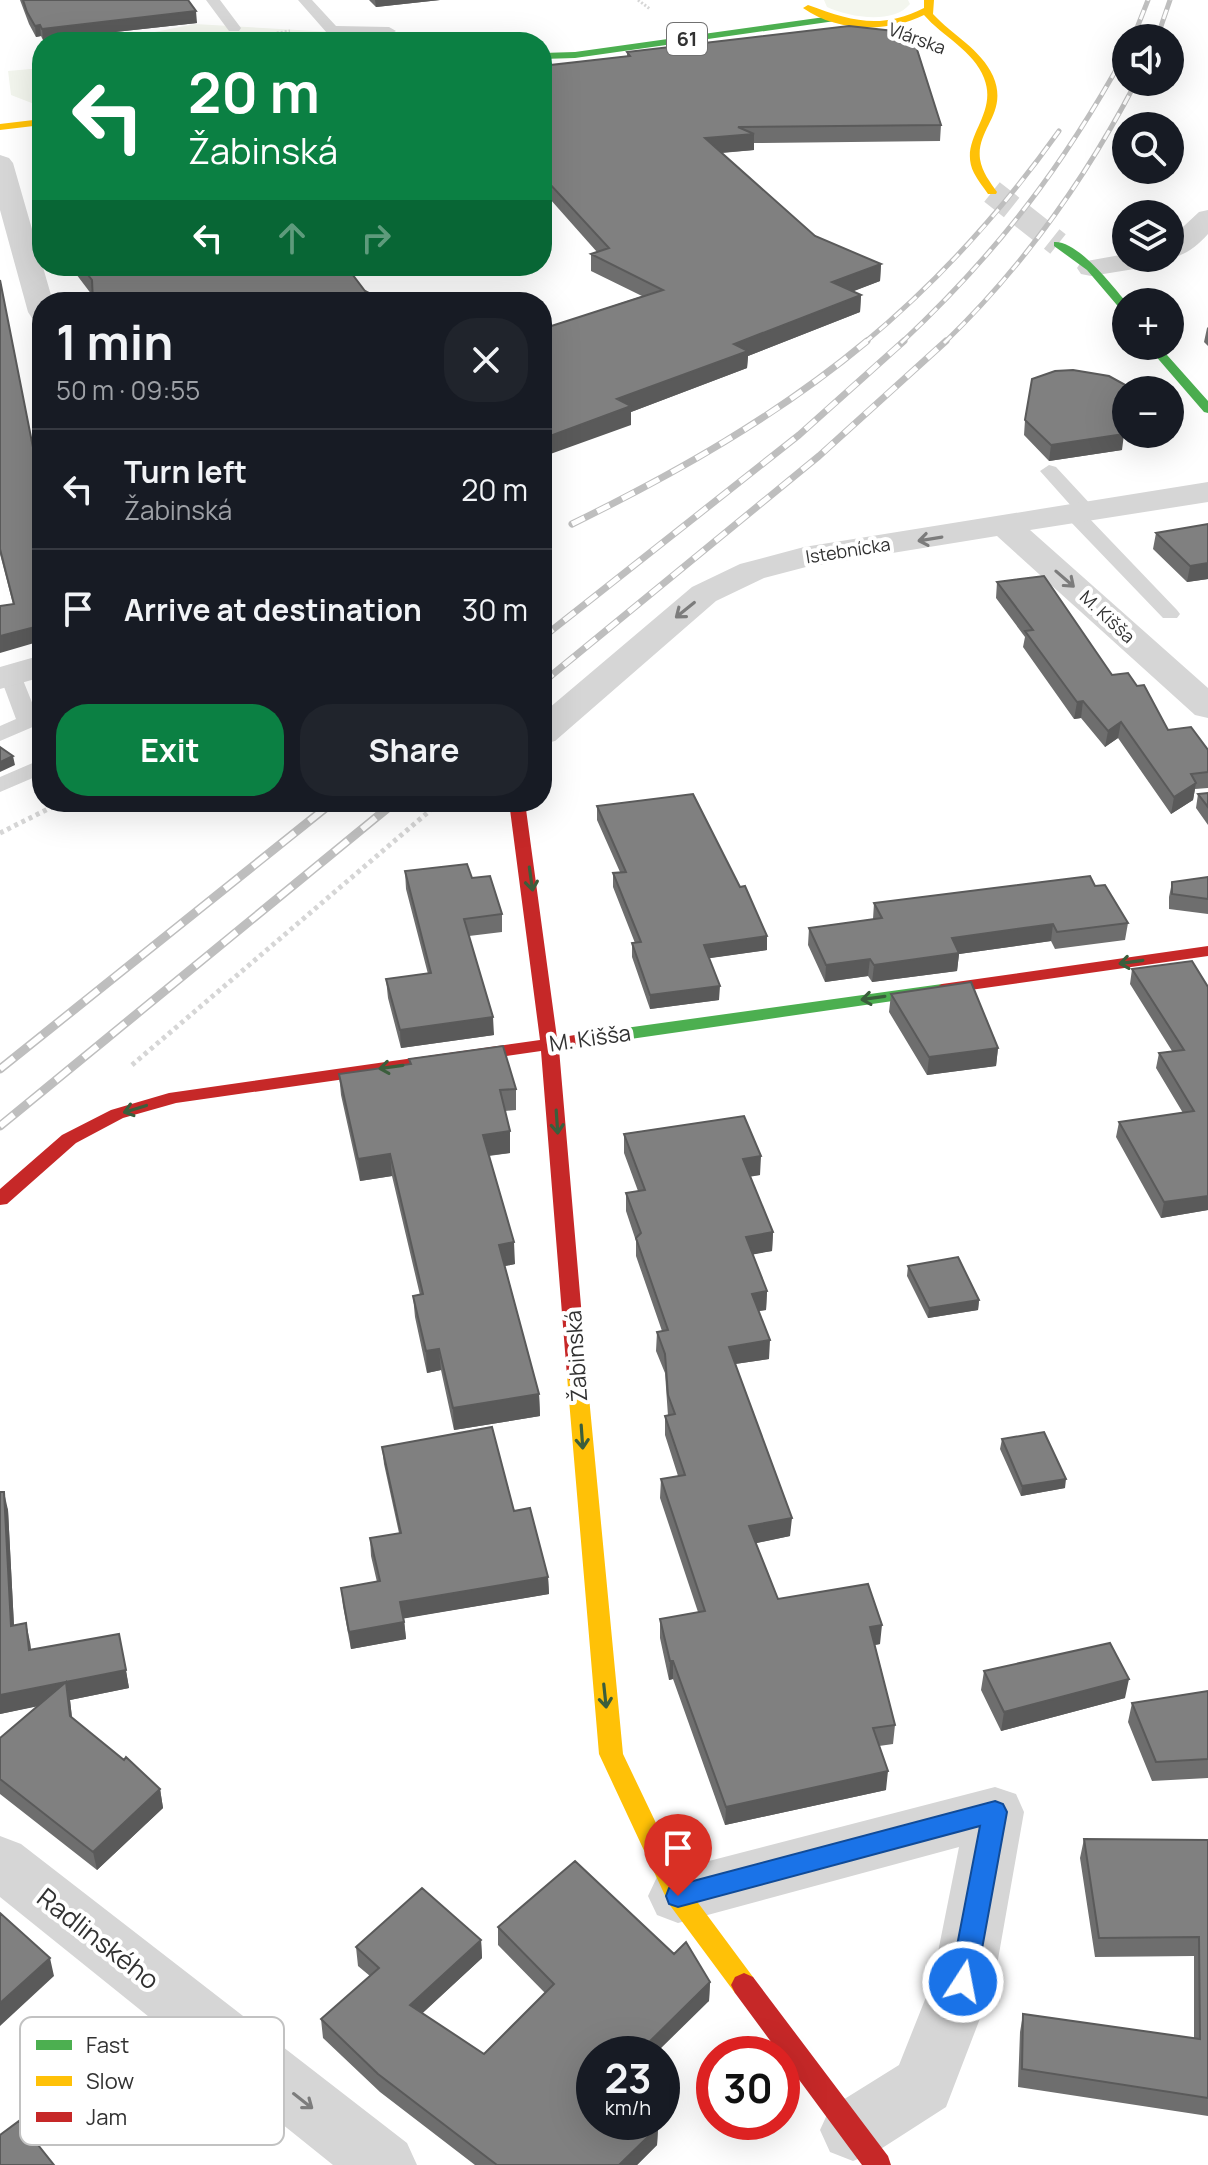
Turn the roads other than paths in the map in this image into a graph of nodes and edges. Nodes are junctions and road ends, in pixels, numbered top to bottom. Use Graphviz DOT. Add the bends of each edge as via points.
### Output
graph roads {
  1 [pos="213,0"];
  2 [pos="305,0"];
  3 [pos="804,2"];
  4 [pos="929,5"];
  5 [pos="832,19"];
  6 [pos="853,22"];
  7 [pos="385,26"];
  8 [pos="234,28"];
  9 [pos="552,54"];
  10 [pos="552,55"];
  11 [pos="978,64"];
  12 [pos="32,123"];
  13 [pos="0,127"];
  14 [pos="0,163"];
  15 [pos="992,192"];
  16 [pos="1208,218"];
  17 [pos="1184,242"];
  18 [pos="1058,244"];
  19 [pos="1112,265"];
  20 [pos="1091,268"];
  21 [pos="36,292"];
  22 [pos="1112,293"];
  23 [pos="1165,360"];
  24 [pos="1208,409"];
  25 [pos="1049,471"];
  26 [pos="1208,492"];
  27 [pos="1080,513"];
  28 [pos="1007,527"];
  29 [pos="1170,614"];
  30 [pos="17,673"];
  31 [pos="1208,707"];
  32 [pos="32,710"];
  33 [pos="32,719"];
  34 [pos="552,724"];
  35 [pos="0,734"];
  36 [pos="32,771"];
  37 [pos="0,785"];
  38 [pos="519,812"];
  39 [pos="1208,951"];
  40 [pos="551,1044"];
  41 [pos="0,1199"];
  42 [pos="0,1862"];
  43 [pos="678,1896"];
  44 [pos="196,2017"];
  45 [pos="284,2086"];
  46 [pos="866,2147"];
  47 [pos="384,2165"];
  1 -- 8 [label="lane"];
  2 -- 7 [label="lane" via="332,30"];
  3 -- 5 [label="main road, 61" via="810,11"];
  3 -- 9 [label="main road, 61" via="757,20"];
  4 -- 6 [label="main road, 61" via="910,19"];
  4 -- 11 [label="main road, Vlárska" via="928,14 937,25 966,47"];
  5 -- 6 [label="main road, 61"];
  5 -- 10 [label="main road, 61"];
  6 -- 11 [label="main road, Vlárska" via="899,29"];
  11 -- 15 [label="main road, Vlárska" via="992,84 994,99 973,146 972,162"];
  12 -- 13 [label="main road"];
  14 -- 21 [label="street"];
  16 -- 17 [label="street"];
  18 -- 20 [label="main road"];
  19 -- 20 [label="street"];
  20 -- 22 [label="main road"];
  23 -- 24 [label="main road"];
  25 -- 27 [label="lane"];
  26 -- 27 [label="street, Istebnícka"];
  27 -- 28 [label="street, Istebnícka"];
  27 -- 29 [label="lane"];
  28 -- 31 [label="street, M. Kišša, one-way"];
  28 -- 34 [label="street, Istebnícka, one-way" via="804,557 721,584"];
  30 -- 32 [label="lane"];
  33 -- 35 [label="lane"];
  36 -- 37 [label="lane"];
  38 -- 40 [label="main road, Žabinská, one-way"];
  39 -- 40 [label="main road, M. Kišša, one-way"];
  40 -- 41 [label="main road, M. Kišša, one-way" via="175,1097 117,1114 69,1139"];
  40 -- 43 [label="main road, Žabinská, one-way" via="611,1754"];
  42 -- 44 [label="street, Radlinského, one-way"];
  43 -- 46 [label="main road, Žabinská"];
  43 -- 46 [label="street, Žabinská" via="995,1812 963,1982 923,2086"];
  45 -- 47 [label="street, Radlinského, one-way"];
}
